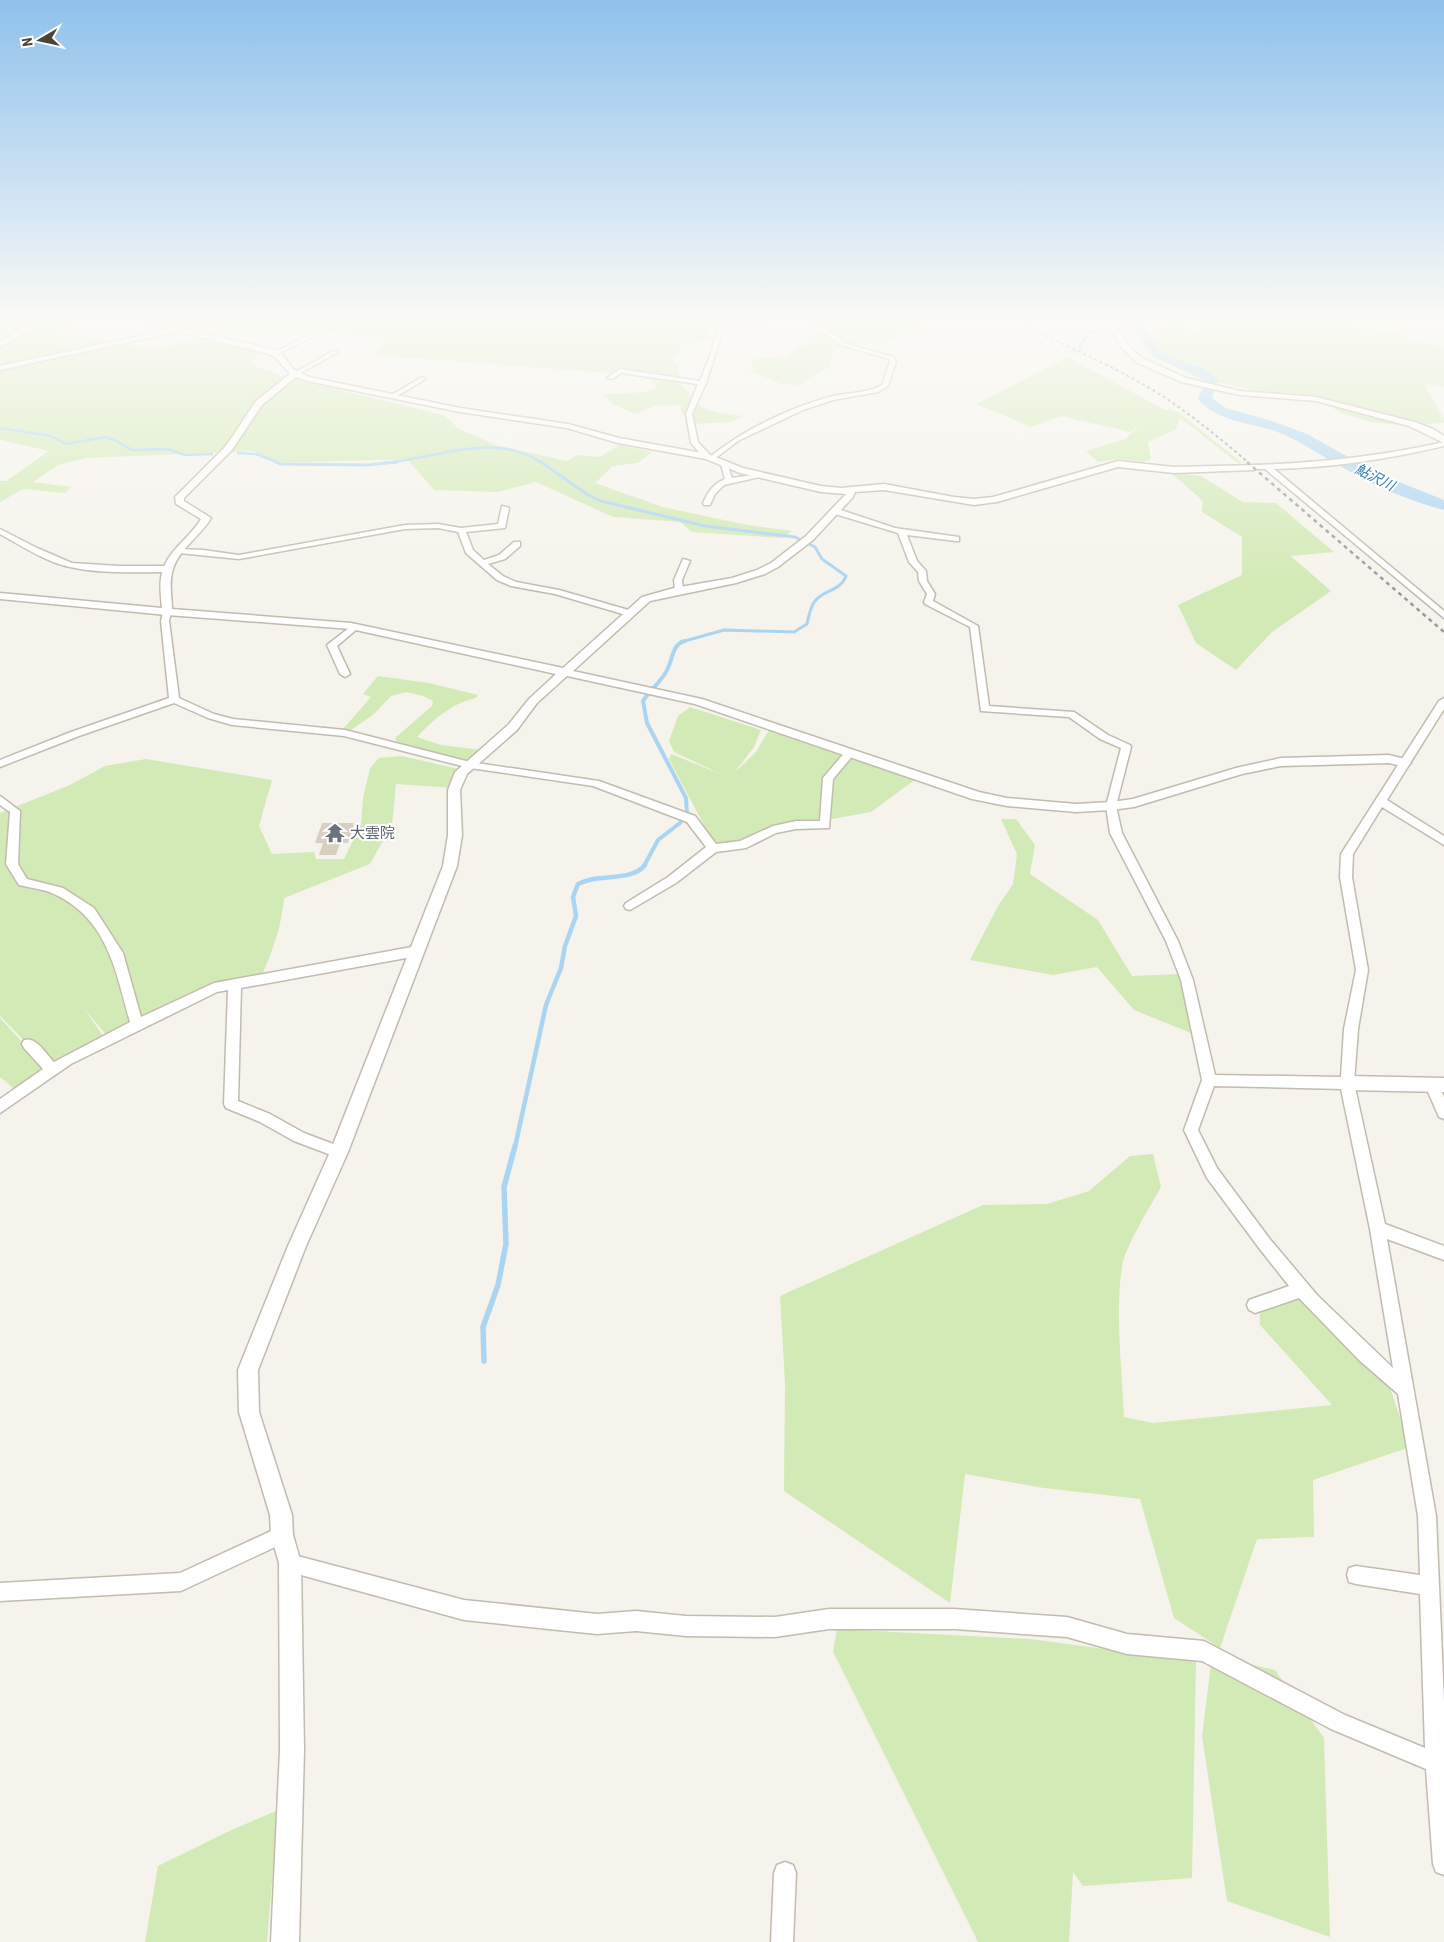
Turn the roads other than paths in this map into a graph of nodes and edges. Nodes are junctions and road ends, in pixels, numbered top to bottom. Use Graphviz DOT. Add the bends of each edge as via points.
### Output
graph roads {
  1 [pos="253,411"];
  2 [pos="467,411"];
  3 [pos="690,411"];
  4 [pos="798,411"];
  5 [pos="1361,411"];
  6 [pos="1444,440"];
  7 [pos="1444,444"];
  8 [pos="710,458"];
  9 [pos="723,463"];
  10 [pos="1254,467"];
  11 [pos="1267,467"];
  12 [pos="760,476"];
  13 [pos="729,481"];
  14 [pos="851,490"];
  15 [pos="707,503"];
  16 [pos="505,508"];
  17 [pos="835,511"];
  18 [pos="461,530"];
  19 [pos="0,531"];
  20 [pos="902,532"];
  21 [pos="956,539"];
  22 [pos="517,544"];
  23 [pos="179,551"];
  24 [pos="686,561"];
  25 [pos="482,563"];
  26 [pos="167,569"];
  27 [pos="679,590"];
  28 [pos="0,596"];
  29 [pos="168,612"];
  30 [pos="629,613"];
  31 [pos="1444,615"];
  32 [pos="354,627"];
  33 [pos="563,673"];
  34 [pos="345,674"];
  35 [pos="174,700"];
  36 [pos="1444,701"];
  37 [pos="850,753"];
  38 [pos="1405,763"];
  39 [pos="0,764"];
  40 [pos="470,764"];
  41 [pos="0,799"];
  42 [pos="1380,801"];
  43 [pos="1112,806"];
  44 [pos="1444,841"];
  45 [pos="713,848"];
  46 [pos="630,906"];
  47 [pos="417,951"];
  48 [pos="235,984"];
  49 [pos="137,1025"];
  50 [pos="29,1044"];
  51 [pos="53,1070"];
  52 [pos="1209,1080"];
  53 [pos="1348,1083"];
  54 [pos="1438,1085"];
  55 [pos="0,1107"];
  56 [pos="1444,1113"];
  57 [pos="339,1152"];
  58 [pos="1378,1229"];
  59 [pos="1444,1253"];
  60 [pos="1302,1289"];
  61 [pos="1255,1305"];
  62 [pos="1405,1389"];
  63 [pos="282,1535"];
  64 [pos="290,1563"];
  65 [pos="1356,1575"];
  66 [pos="1430,1586"];
  67 [pos="0,1592"];
  68 [pos="1440,1739"];
  69 [pos="1437,1764"];
  70 [pos="1444,1864"];
  71 [pos="785,1873"];
  72 [pos="285,1942"];
  73 [pos="782,1942"];
  1 -- 23 [label="street" via="229,448 180,497 179,502 206,518"];
  2 -- 8 [label="street" via="568,426 627,442"];
  3 -- 8 [label="street" via="695,443"];
  4 -- 8 [label="street" via="736,440"];
  5 -- 6 [label="street" via="1412,424"];
  7 -- 11 [label="street" via="1327,463"];
  8 -- 9 [label="street"];
  9 -- 12 [label="street"];
  9 -- 13 [label="street"];
  10 -- 11 [label="street"];
  10 -- 14 [label="street" via="1174,470 1118,464 994,500 974,502 884,487"];
  11 -- 31 [label="street"];
  12 -- 13 [label="street"];
  12 -- 14 [label="street" via="833,491"];
  13 -- 15 [label="street" via="716,486"];
  14 -- 17 [label="street"];
  16 -- 18 [label="street" via="502,526"];
  17 -- 20 [label="street"];
  17 -- 27 [label="street" via="807,542 761,572"];
  18 -- 23 [label="street" via="438,526 405,527 239,557"];
  18 -- 25 [label="street" via="468,551"];
  19 -- 26 [label="street" via="71,565"];
  20 -- 21 [label="street"];
  20 -- 43 [label="street" via="913,562 922,571 923,581 931,594 928,602 974,626 984,709 1072,714 1104,737 1126,746"];
  22 -- 25 [label="street" via="502,557"];
  23 -- 26 [label="street"];
  24 -- 27 [label="street" via="678,580"];
  25 -- 30 [label="street" via="500,578 514,584 556,592"];
  26 -- 29 [label="street"];
  27 -- 30 [label="street" via="646,599"];
  28 -- 29 [label="street"];
  29 -- 32 [label="street"];
  29 -- 35 [label="street" via="165,621"];
  30 -- 33 [label="street"];
  32 -- 33 [label="street"];
  32 -- 34 [label="street" via="332,645"];
  33 -- 37 [label="street" via="698,701"];
  33 -- 40 [label="street" via="533,701 513,727"];
  35 -- 39 [label="street"];
  35 -- 40 [label="street" via="232,722 345,733"];
  36 -- 38 [label="street"];
  37 -- 43 [label="street" via="977,796 1076,808"];
  37 -- 45 [label="street" via="828,778 825,825 796,825 773,830 742,845"];
  38 -- 42 [label="street"];
  38 -- 43 [label="street" via="1389,759 1281,762 1134,803"];
  40 -- 45 [label="street" via="595,783 691,819"];
  40 -- 47 [label="street" via="461,772 454,790 455,835 450,866"];
  41 -- 49 [label="street" via="15,811 12,864 23,882 59,891 90,911 117,953"];
  42 -- 44 [label="street"];
  42 -- 53 [label="street" via="1348,854 1346,877 1362,970 1352,1029"];
  43 -- 52 [label="street" via="1116,833 1172,941 1187,980"];
  45 -- 46 [label="street" via="672,880"];
  47 -- 48 [label="street"];
  47 -- 57 [label="street"];
  48 -- 49 [label="street" via="214,988"];
  48 -- 57 [label="street" via="231,1104 299,1137"];
  49 -- 51 [label="street" via="66,1060"];
  50 -- 51 [label="street"];
  51 -- 55 [label="street"];
  52 -- 53 [label="street"];
  52 -- 60 [label="street" via="1191,1130 1212,1173"];
  53 -- 54 [label="street"];
  53 -- 58 [label="street"];
  54 -- 56 [label="street"];
  57 -- 63 [label="street" via="297,1246 248,1370 249,1412 281,1515"];
  58 -- 59 [label="street"];
  58 -- 62 [label="street"];
  60 -- 61 [label="street"];
  60 -- 62 [label="street" via="1365,1354"];
  62 -- 66 [label="street" via="1427,1516"];
  63 -- 64 [label="street"];
  63 -- 67 [label="street" via="181,1582"];
  64 -- 69 [label="street" via="464,1610 587,1623 636,1621 686,1626 775,1627 828,1619 954,1618 1067,1627 1127,1644 1204,1651 1338,1722"];
  64 -- 72 [label="street" via="292,1750"];
  65 -- 66 [label="street"];
  66 -- 68 [label="street"];
  68 -- 69 [label="street"];
  69 -- 70 [label="street"];
  71 -- 73 [label="street"];
}
